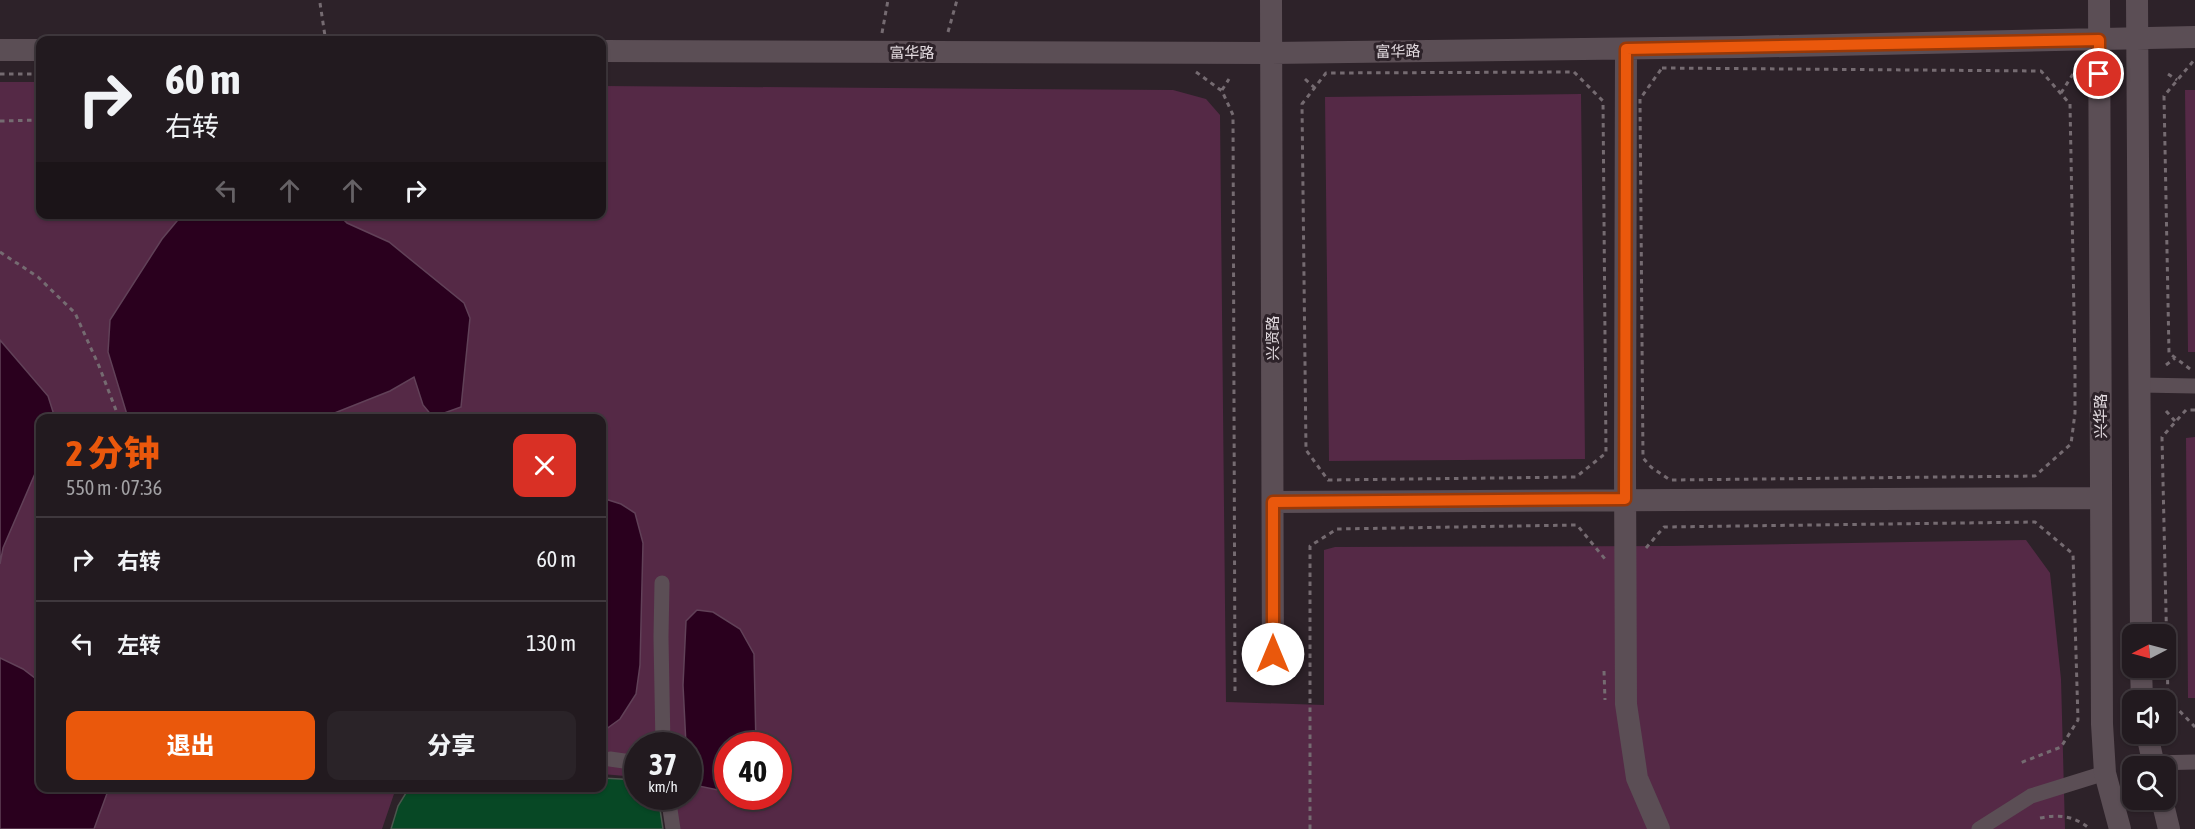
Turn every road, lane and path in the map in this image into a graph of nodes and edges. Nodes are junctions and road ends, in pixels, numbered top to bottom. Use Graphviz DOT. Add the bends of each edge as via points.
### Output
graph roads {
  1 [pos="888,0"];
  2 [pos="957,0"];
  3 [pos="1271,0"];
  4 [pos="2099,0"];
  5 [pos="2137,0"];
  6 [pos="320,3"];
  7 [pos="882,33"];
  8 [pos="948,34"];
  9 [pos="326,36"];
  10 [pos="2195,37"];
  11 [pos="2137,38"];
  12 [pos="2099,40"];
  13 [pos="1626,49"];
  14 [pos="0,50"];
  15 [pos="36,50"];
  16 [pos="606,51"];
  17 [pos="1271,53"];
  18 [pos="2195,59"];
  19 [pos="1193,70"];
  20 [pos="0,74"];
  21 [pos="36,74"];
  22 [pos="2168,74"];
  23 [pos="2073,75"];
  24 [pos="1229,79"];
  25 [pos="1305,79"];
  26 [pos="2177,80"];
  27 [pos="1315,88"];
  28 [pos="1222,91"];
  29 [pos="2061,94"];
  30 [pos="36,120"];
  31 [pos="0,121"];
  32 [pos="0,252"];
  33 [pos="2175,358"];
  34 [pos="2166,365"];
  35 [pos="2195,370"];
  36 [pos="2140,386"];
  37 [pos="2195,386"];
  38 [pos="2195,410"];
  39 [pos="2166,411"];
  40 [pos="117,414"];
  41 [pos="2176,421"];
  42 [pos="2100,498"];
  43 [pos="1625,499"];
  44 [pos="1273,502"];
  45 [pos="1639,556"];
  46 [pos="1605,569"];
  47 [pos="662,583"];
  48 [pos="2141,624"];
  49 [pos="1604,661"];
  50 [pos="1273,675"];
  51 [pos="1235,691"];
  52 [pos="1606,706"];
  53 [pos="2183,715"];
  54 [pos="2178,719"];
  55 [pos="2195,728"];
  56 [pos="663,732"];
  57 [pos="2066,738"];
  58 [pos="2071,743"];
  59 [pos="610,759"];
  60 [pos="624,761"];
  61 [pos="2195,762"];
  62 [pos="2020,763"];
  63 [pos="2176,763"];
  64 [pos="2105,773"];
  65 [pos="671,810"];
  66 [pos="2164,810"];
  67 [pos="2040,818"];
  68 [pos="674,829"];
  69 [pos="1310,829"];
  70 [pos="1659,829"];
  71 [pos="1979,829"];
  72 [pos="2090,829"];
  73 [pos="2120,829"];
  74 [pos="2169,829"];
  1 -- 7 [label="path"];
  2 -- 8 [label="path"];
  3 -- 17 [label="street, 兴贤路"];
  4 -- 12 [label="street, 兴华路"];
  5 -- 11 [label="street"];
  6 -- 9 [label="path"];
  10 -- 11 [label="street, 富华路"];
  11 -- 12 [label="street, 富华路"];
  11 -- 36 [label="street"];
  12 -- 13 [label="street, 富华路"];
  12 -- 42 [label="street, 兴华路"];
  13 -- 17 [label="street, 富华路"];
  13 -- 43 [label="street"];
  14 -- 15 [label="street"];
  16 -- 17 [label="street, 富华路"];
  17 -- 44 [label="street, 兴贤路"];
  18 -- 26 [label="path"];
  19 -- 28 [label="path"];
  20 -- 21 [label="path"];
  22 -- 26 [label="path"];
  23 -- 29 [label="path"];
  24 -- 28 [label="path"];
  25 -- 27 [label="path"];
  26 -- 33 [label="path" via="2164,96 2169,353"];
  27 -- 27 [label="path" via="1302,104 1306,450 1328,480 1576,477 1588,469 1606,453 1603,101 1574,72 1326,73"];
  28 -- 51 [label="path" via="1233,115"];
  29 -- 29 [label="path" via="2041,71 1662,68 1640,99 1643,458 1651,467 1670,480 2035,476 2071,444 2075,412 2070,104"];
  30 -- 31 [label="path"];
  32 -- 40 [label="path" via="38,277 75,314"];
  33 -- 34 [label="path"];
  33 -- 35 [label="path"];
  36 -- 37 [label="street"];
  36 -- 48 [label="street"];
  38 -- 41 [label="path" via="2186,410"];
  39 -- 41 [label="path"];
  41 -- 53 [label="path" via="2162,437 2168,699"];
  42 -- 43 [label="street"];
  42 -- 64 [label="street, 兴华路"];
  43 -- 44 [label="street"];
  43 -- 70 [label="street" via="1626,704 1637,778"];
  44 -- 50 [label="street, 兴贤路"];
  45 -- 57 [label="path" via="1664,527 2035,522 2073,554 2078,720"];
  46 -- 69 [label="path" via="1605,558 1577,525 1337,529 1310,546"];
  47 -- 56 [label="street"];
  49 -- 52 [label="path"];
  53 -- 54 [label="path"];
  53 -- 55 [label="path"];
  57 -- 58 [label="path"];
  57 -- 62 [label="path" via="2061,747"];
  59 -- 60 [label="street"];
  61 -- 63 [label="street"];
  64 -- 71 [label="street" via="2031,796"];
  64 -- 73 [label="street, 兴华路"];
  65 -- 68 [label="street"];
  66 -- 74 [label="street"];
  67 -- 72 [label="path" via="2074,818"];
}
